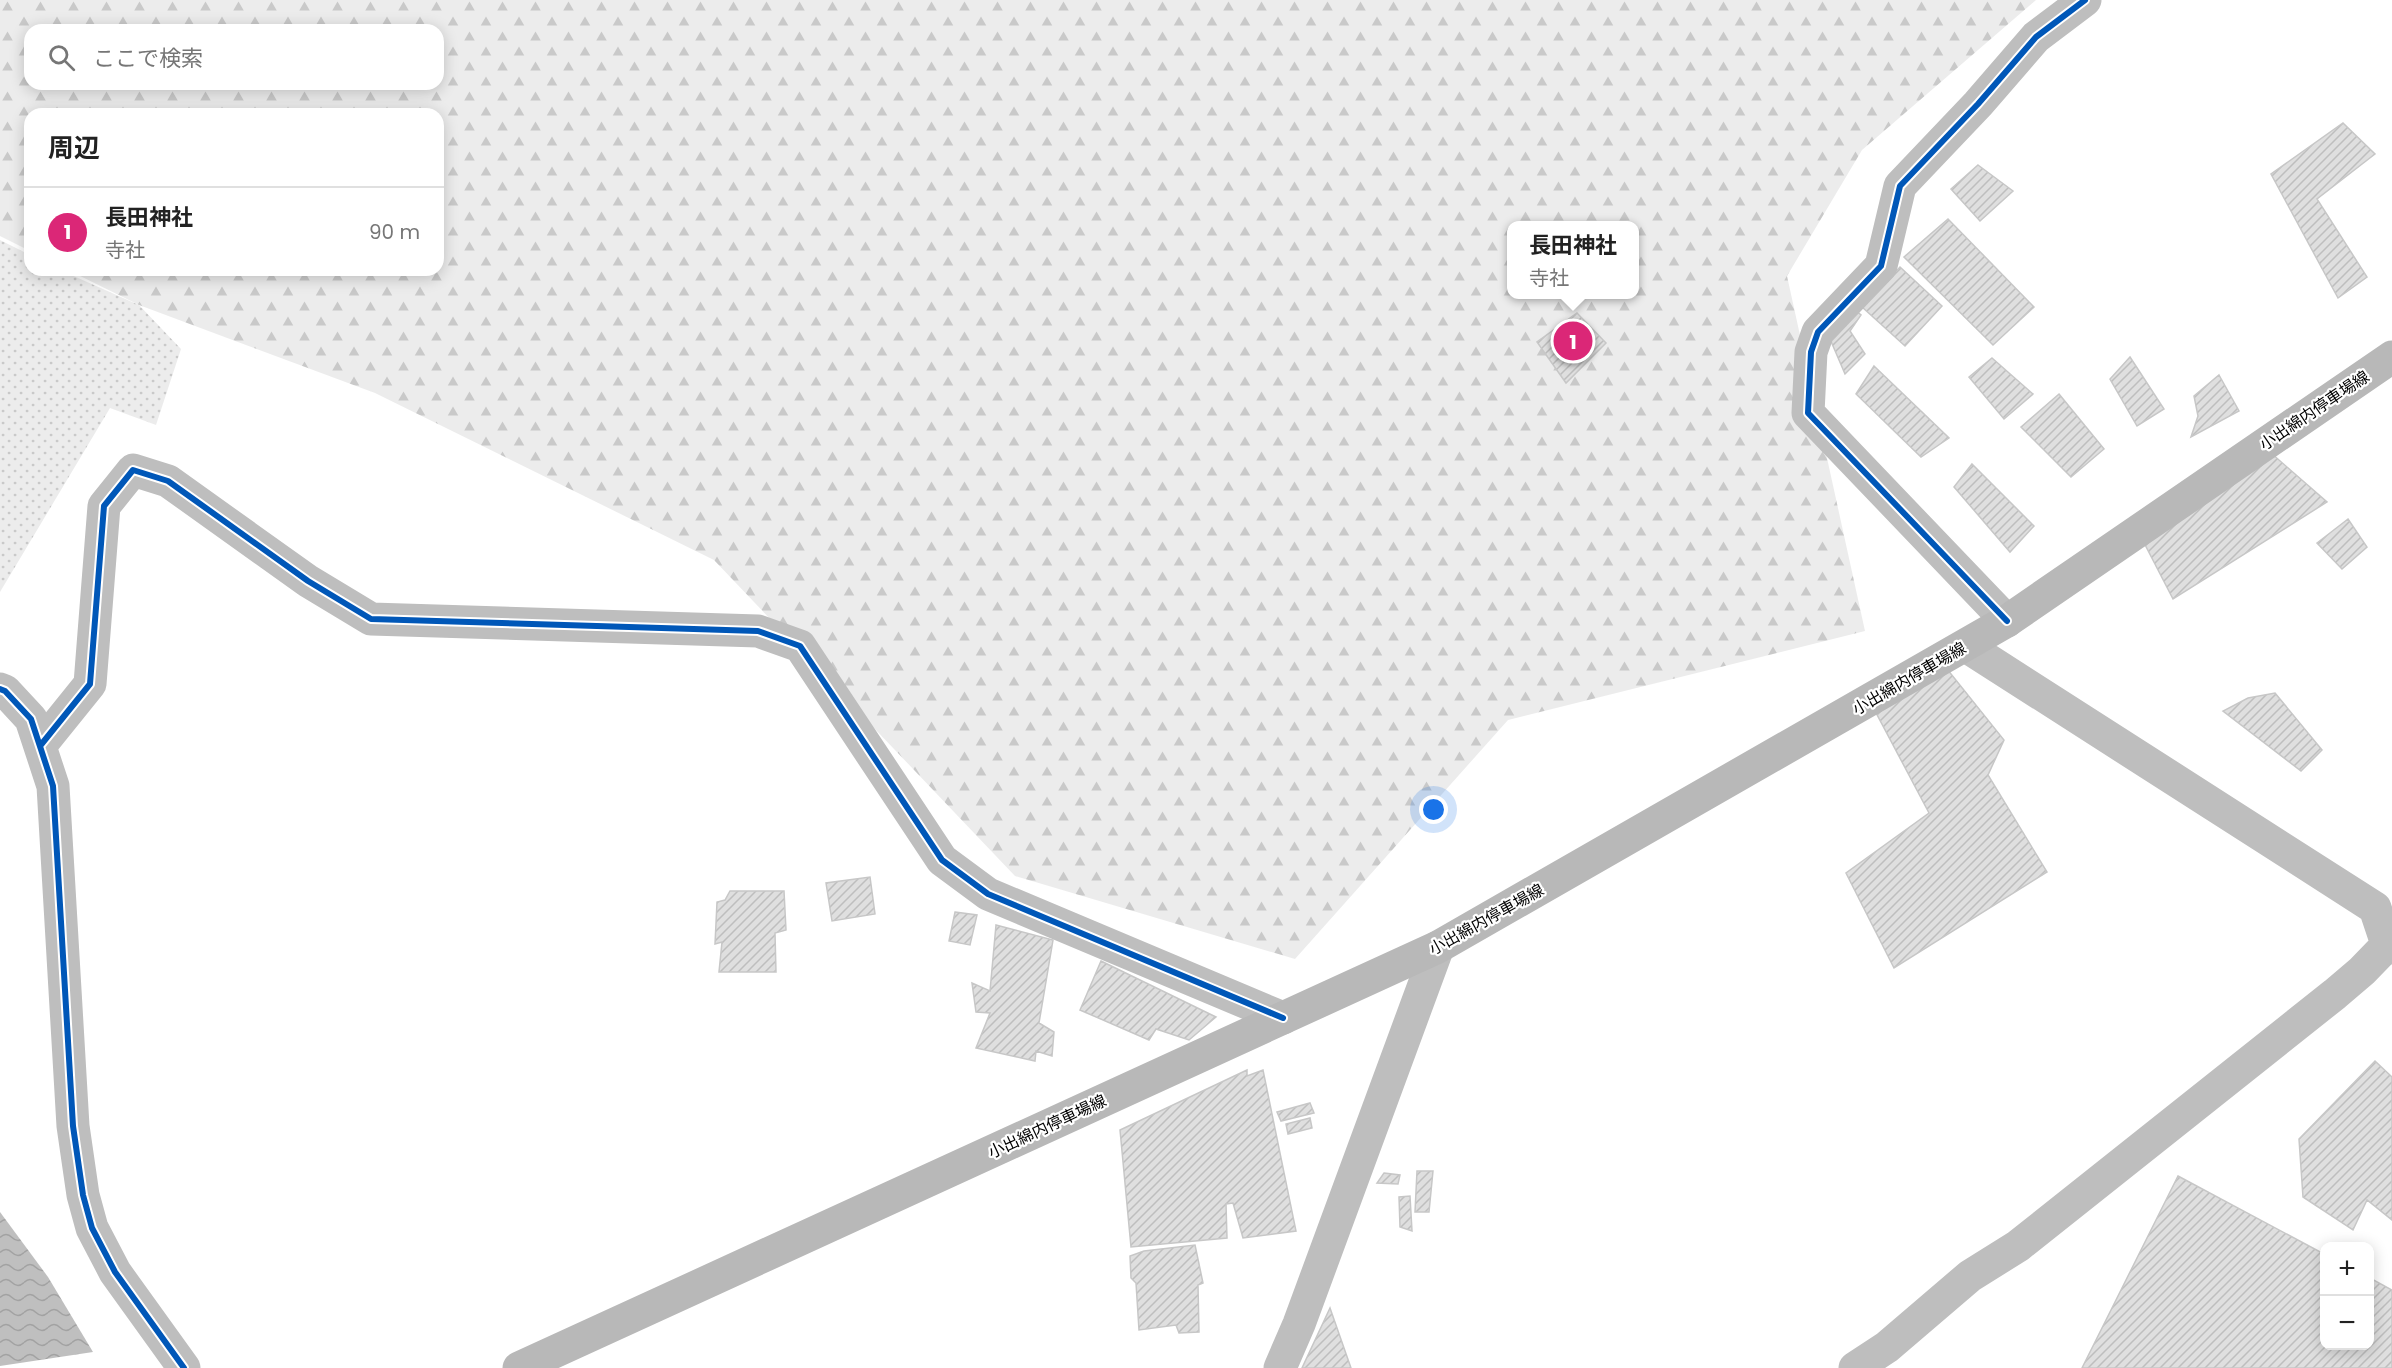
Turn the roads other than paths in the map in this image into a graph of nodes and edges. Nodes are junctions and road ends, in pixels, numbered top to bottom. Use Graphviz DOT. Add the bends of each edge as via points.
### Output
graph roads {
  1 [pos="2085,0"];
  2 [pos="2392,357"];
  3 [pos="2007,621"];
  4 [pos="1966,646"];
  5 [pos="0,688"];
  6 [pos="40,746"];
  7 [pos="2390,944"];
  8 [pos="1438,947"];
  9 [pos="1283,1018"];
  10 [pos="184,1368"];
  11 [pos="519,1368"];
  12 [pos="1280,1368"];
  13 [pos="1855,1368"];
  1 -- 3 [label="street" via="2036,37 1900,186 1881,266 1818,332 1811,352 1808,413"];
  2 -- 3 [label="main road, 小出綿内停車場線"];
  3 -- 4 [label="main road, 小出綿内停車場線"];
  4 -- 7 [label="street" via="2375,908"];
  4 -- 8 [label="main road, 小出綿内停車場線"];
  5 -- 6 [label="street" via="31,719"];
  6 -- 9 [label="street" via="90,684 104,506 133,470 168,481 308,581 371,619 758,631 800,646 942,860 988,894"];
  6 -- 10 [label="street" via="53,786 73,1126 82,1195 92,1228 115,1272"];
  7 -- 13 [label="street" via="2177,1120"];
  8 -- 9 [label="main road, 小出綿内停車場線"];
  8 -- 12 [label="street"];
  9 -- 11 [label="main road, 小出綿内停車場線"];
}
